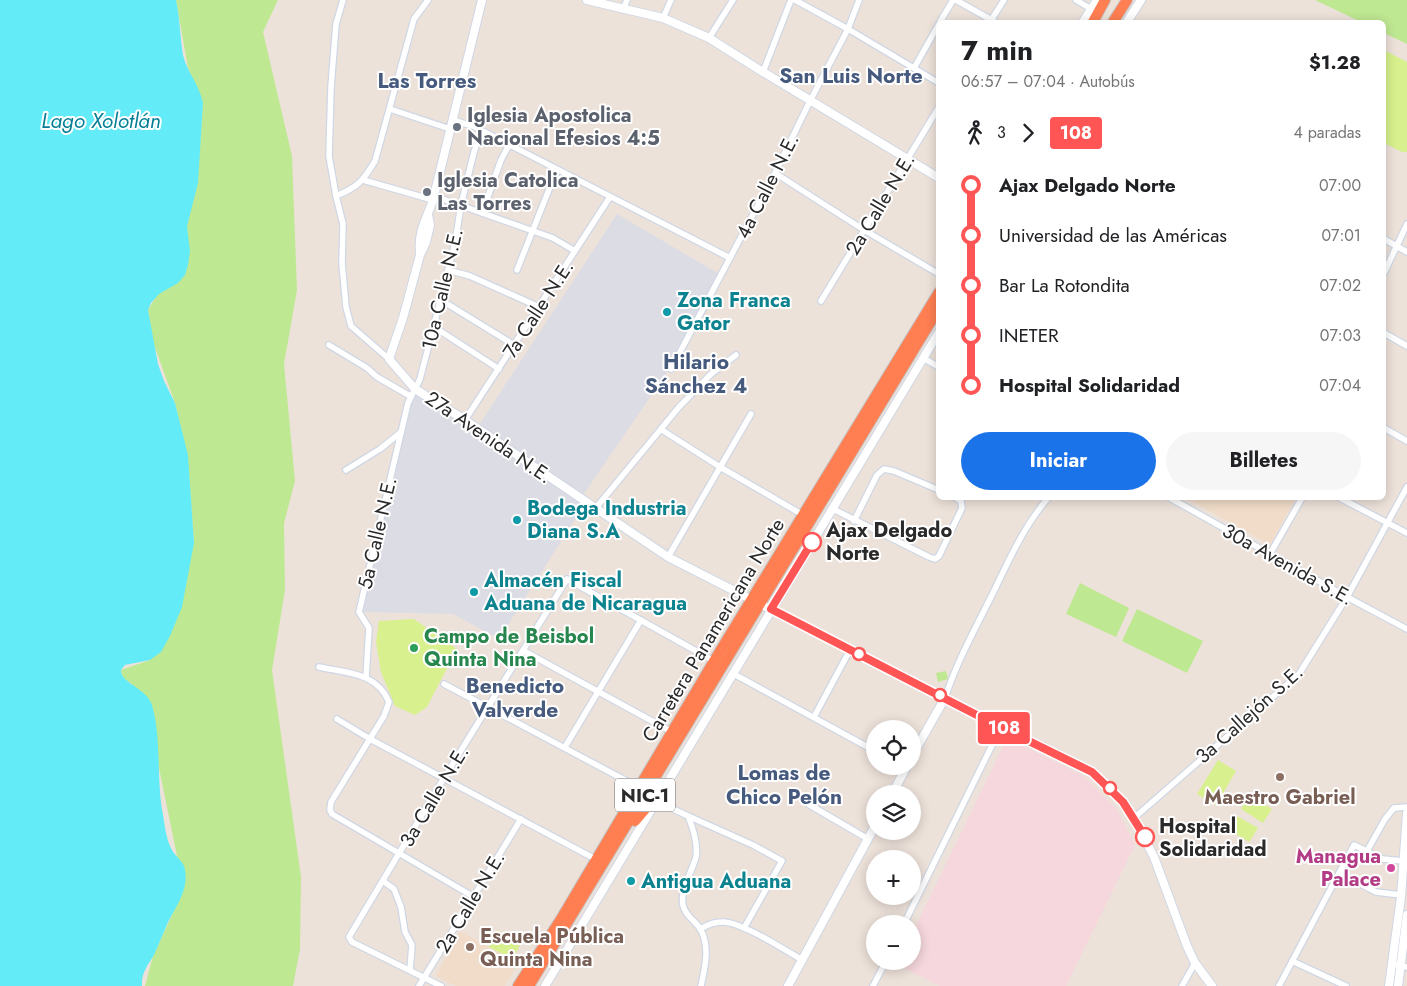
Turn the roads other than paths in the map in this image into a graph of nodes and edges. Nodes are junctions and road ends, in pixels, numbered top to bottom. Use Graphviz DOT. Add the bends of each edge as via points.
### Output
graph roads {
  1 [pos="343,0"];
  2 [pos="428,0"];
  3 [pos="482,0"];
  4 [pos="587,0"];
  5 [pos="627,0"];
  6 [pos="671,0"];
  7 [pos="733,0"];
  8 [pos="791,0"];
  9 [pos="795,0"];
  10 [pos="858,0"];
  11 [pos="954,0"];
  12 [pos="1004,0"];
  13 [pos="1076,0"];
  14 [pos="1096,0"];
  15 [pos="1105,0"];
  16 [pos="1141,0"];
  17 [pos="1126,2"];
  18 [pos="1091,9"];
  19 [pos="624,10"];
  20 [pos="663,18"];
  21 [pos="942,20"];
  22 [pos="989,20"];
  23 [pos="993,20"];
  24 [pos="1084,20"];
  25 [pos="1093,20"];
  26 [pos="1114,20"];
  27 [pos="1128,20"];
  28 [pos="936,29"];
  29 [pos="848,30"];
  30 [pos="709,38"];
  31 [pos="914,68"];
  32 [pos="763,72"];
  33 [pos="936,81"];
  34 [pos="810,101"];
  35 [pos="390,109"];
  36 [pos="936,113"];
  37 [pos="452,120"];
  38 [pos="450,129"];
  39 [pos="482,131"];
  40 [pos="509,145"];
  41 [pos="907,159"];
  42 [pos="558,170"];
  43 [pos="775,173"];
  44 [pos="936,176"];
  45 [pos="363,180"];
  46 [pos="336,196"];
  47 [pos="610,197"];
  48 [pos="434,198"];
  49 [pos="461,205"];
  50 [pos="482,213"];
  51 [pos="1407,224"];
  52 [pos="532,230"];
  53 [pos="864,230"];
  54 [pos="1386,240"];
  55 [pos="1396,246"];
  56 [pos="575,251"];
  57 [pos="1407,252"];
  58 [pos="730,258"];
  59 [pos="1386,268"];
  60 [pos="448,270"];
  61 [pos="517,270"];
  62 [pos="936,272"];
  63 [pos="936,297"];
  64 [pos="441,300"];
  65 [pos="821,301"];
  66 [pos="539,307"];
  67 [pos="936,313"];
  68 [pos="434,327"];
  69 [pos="1386,334"];
  70 [pos="936,337"];
  71 [pos="329,345"];
  72 [pos="514,346"];
  73 [pos="1407,346"];
  74 [pos="736,355"];
  75 [pos="925,355"];
  76 [pos="389,358"];
  77 [pos="936,364"];
  78 [pos="499,369"];
  79 [pos="671,370"];
  80 [pos="415,389"];
  81 [pos="410,396"];
  82 [pos="751,414"];
  83 [pos="465,420"];
  84 [pos="1386,429"];
  85 [pos="662,430"];
  86 [pos="401,433"];
  87 [pos="1407,441"];
  88 [pos="720,467"];
  89 [pos="346,470"];
  90 [pos="1407,487"];
  91 [pos="936,489"];
  92 [pos="959,500"];
  93 [pos="1047,500"];
  94 [pos="1174,500"];
  95 [pos="1301,500"];
  96 [pos="1344,500"];
  97 [pos="595,509"];
  98 [pos="833,509"];
  99 [pos="803,515"];
  100 [pos="854,521"];
  101 [pos="1388,522"];
  102 [pos="1407,533"];
  103 [pos="1270,554"];
  104 [pos="668,557"];
  105 [pos="1347,597"];
  106 [pos="756,602"];
  107 [pos="771,609"];
  108 [pos="641,620"];
  109 [pos="1407,629"];
  110 [pos="850,650"];
  111 [pos="524,651"];
  112 [pos="714,661"];
  113 [pos="319,667"];
  114 [pos="732,673"];
  115 [pos="366,677"];
  116 [pos="444,684"];
  117 [pos="598,692"];
  118 [pos="945,698"];
  119 [pos="489,707"];
  120 [pos="814,717"];
  121 [pos="337,719"];
  122 [pos="1000,727"];
  123 [pos="672,732"];
  124 [pos="370,739"];
  125 [pos="921,740"];
  126 [pos="866,746"];
  127 [pos="565,747"];
  128 [pos="444,778"];
  129 [pos="638,787"];
  130 [pos="656,801"];
  131 [pos="808,804"];
  132 [pos="1407,807"];
  133 [pos="1407,813"];
  134 [pos="688,816"];
  135 [pos="1134,818"];
  136 [pos="521,819"];
  137 [pos="866,838"];
  138 [pos="867,840"];
  139 [pos="1367,851"];
  140 [pos="400,853"];
  141 [pos="600,861"];
  142 [pos="1403,861"];
  143 [pos="1339,873"];
  144 [pos="383,881"];
  145 [pos="1401,895"];
  146 [pos="474,896"];
  147 [pos="908,915"];
  148 [pos="1407,915"];
  149 [pos="744,928"];
  150 [pos="700,929"];
  151 [pos="802,960"];
  152 [pos="1292,961"];
  153 [pos="1195,963"];
  154 [pos="1392,964"];
  155 [pos="1404,966"];
  156 [pos="410,970"];
  157 [pos="882,970"];
  158 [pos="424,978"];
  159 [pos="419,986"];
  160 [pos="441,986"];
  161 [pos="518,986"];
  162 [pos="529,986"];
  163 [pos="545,986"];
  164 [pos="701,986"];
  165 [pos="788,986"];
  166 [pos="874,986"];
  167 [pos="1182,986"];
  168 [pos="1212,986"];
  169 [pos="1279,986"];
  170 [pos="1346,986"];
  171 [pos="1389,986"];
  172 [pos="1398,986"];
  1 -- 46 [label="street, 27a Avenida N.E." via="336,24 330,87 329,156"];
  2 -- 35 [label="street" via="414,19"];
  3 -- 37 [label="street"];
  4 -- 19 [label="street"];
  5 -- 19 [label="street"];
  6 -- 20 [label="street"];
  7 -- 30 [label="street"];
  8 -- 32 [label="street"];
  9 -- 29 [label="street"];
  10 -- 29 [label="street, 4a Calle N.E."];
  11 -- 21 [label="street"];
  11 -- 22 [label="street"];
  12 -- 23 [label="street"];
  13 -- 18 [label="street"];
  14 -- 18 [label="street"];
  15 -- 25 [label="highway"];
  16 -- 27 [label="street"];
  17 -- 26 [label="highway"];
  18 -- 24 [label="street"];
  19 -- 20 [label="street"];
  20 -- 30 [label="street"];
  28 -- 31 [label="street"];
  29 -- 31 [label="street"];
  29 -- 34 [label="street, 4a Calle N.E."];
  30 -- 32 [label="street"];
  31 -- 33 [label="street"];
  32 -- 34 [label="street"];
  34 -- 41 [label="street"];
  34 -- 43 [label="street, 4a Calle N.E."];
  35 -- 38 [label="street"];
  35 -- 45 [label="street" via="375,160"];
  36 -- 41 [label="street, 2a Calle N.E."];
  37 -- 38 [label="street"];
  37 -- 39 [label="street"];
  38 -- 48 [label="street"];
  39 -- 40 [label="street"];
  39 -- 49 [label="street, 10a Calle N.E."];
  40 -- 42 [label="street"];
  40 -- 50 [label="street"];
  41 -- 44 [label="street"];
  41 -- 53 [label="street, 2a Calle N.E."];
  42 -- 47 [label="street"];
  42 -- 52 [label="street"];
  43 -- 53 [label="street"];
  43 -- 58 [label="street, 4a Calle N.E."];
  45 -- 46 [label="street"];
  45 -- 48 [label="street"];
  46 -- 76 [label="street, 27a Avenida N.E." via="343,224 342,263 351,326"];
  47 -- 56 [label="street, 7a Calle N.E."];
  47 -- 58 [label="street"];
  48 -- 49 [label="street"];
  48 -- 76 [label="street" via="428,215 430,225 426,242"];
  49 -- 50 [label="street"];
  49 -- 60 [label="street, 10a Calle N.E."];
  50 -- 52 [label="street"];
  51 -- 55 [label="street"];
  52 -- 56 [label="street"];
  52 -- 61 [label="street"];
  53 -- 62 [label="street"];
  53 -- 65 [label="street, 2a Calle N.E."];
  54 -- 55 [label="street"];
  55 -- 57 [label="street"];
  55 -- 59 [label="street"];
  56 -- 66 [label="street, 7a Calle N.E."];
  58 -- 79 [label="street, 4a Calle N.E."];
  60 -- 64 [label="street, 10a Calle N.E."];
  60 -- 66 [label="street" via="470,276"];
  63 -- 99 [label="highway, Carretera Panamericana Norte / NIC-1"];
  64 -- 68 [label="street, 10a Calle N.E."];
  64 -- 72 [label="street"];
  66 -- 72 [label="street, 7a Calle N.E."];
  67 -- 106 [label="highway, Carretera Panamericana Norte / NIC-1"];
  68 -- 78 [label="street"];
  68 -- 80 [label="street, 10a Calle N.E."];
  69 -- 73 [label="street"];
  70 -- 75 [label="street"];
  71 -- 81 [label="street"];
  72 -- 78 [label="street, 7a Calle N.E."];
  74 -- 85 [label="street" via="711,374"];
  75 -- 77 [label="street"];
  75 -- 98 [label="street"];
  76 -- 80 [label="street, 27a Avenida N.E."];
  78 -- 83 [label="street, 7a Calle N.E."];
  80 -- 81 [label="street, 5a Calle N.E."];
  80 -- 83 [label="street, 27a Avenida N.E."];
  81 -- 86 [label="street, 5a Calle N.E."];
  82 -- 88 [label="street"];
  83 -- 97 [label="street, 27a Avenida N.E."];
  84 -- 87 [label="street"];
  85 -- 88 [label="street"];
  85 -- 97 [label="street"];
  86 -- 89 [label="street"];
  86 -- 115 [label="street, 5a Calle N.E." via="359,612 369,628"];
  88 -- 99 [label="street"];
  88 -- 104 [label="street"];
  90 -- 101 [label="street, 3a Callejón S.E."];
  91 -- 100 [label="street" via="884,470 878,475"];
  92 -- 100 [label="street" via="962,508 935,559"];
  93 -- 118 [label="street" via="1025,529 951,678"];
  94 -- 103 [label="street, 30a Avenida S.E."];
  95 -- 103 [label="street"];
  96 -- 101 [label="street"];
  97 -- 104 [label="street, 27a Avenida N.E."];
  98 -- 100 [label="street"];
  98 -- 107 [label="street"];
  99 -- 106 [label="highway, Carretera Panamericana Norte / NIC-1"];
  101 -- 102 [label="street"];
  101 -- 105 [label="street, 3a Callejón S.E."];
  103 -- 105 [label="street, 30a Avenida S.E."];
  104 -- 106 [label="street, 27a Avenida N.E."];
  105 -- 109 [label="street, 30a Avenida S.E."];
  105 -- 135 [label="street, 3a Callejón S.E." via="1299,674"];
  106 -- 107 [label="street, 27a Avenida N.E."];
  106 -- 112 [label="highway, Carretera Panamericana Norte / NIC-1"];
  106 -- 141 [label="highway, Carretera Panamericana Norte / NIC-1"];
  107 -- 110 [label="street, 27a Avenida N.E."];
  107 -- 114 [label="street"];
  108 -- 111 [label="street, 3a Calle N.E." via="567,579"];
  108 -- 112 [label="street"];
  108 -- 117 [label="street"];
  110 -- 118 [label="street, 27a Avenida N.E."];
  110 -- 120 [label="street"];
  111 -- 117 [label="street"];
  111 -- 119 [label="street, 3a Calle N.E."];
  112 -- 123 [label="highway, Carretera Panamericana Norte / NIC-1"];
  113 -- 115 [label="street"];
  114 -- 120 [label="street"];
  114 -- 130 [label="street"];
  115 -- 124 [label="street" via="380,687 389,702"];
  116 -- 119 [label="street"];
  117 -- 123 [label="street"];
  117 -- 127 [label="street"];
  118 -- 122 [label="street, 27a Avenida N.E."];
  118 -- 125 [label="street"];
  119 -- 127 [label="street"];
  119 -- 128 [label="street, 3a Calle N.E."];
  120 -- 126 [label="street"];
  121 -- 124 [label="street"];
  122 -- 135 [label="street, 27a Avenida N.E." via="1092,772 1123,802"];
  122 -- 147 [label="street"];
  123 -- 129 [label="highway, Carretera Panamericana Norte / NIC-1"];
  124 -- 128 [label="street"];
  124 -- 140 [label="street" via="331,802 330,810"];
  127 -- 129 [label="street"];
  128 -- 136 [label="street"];
  128 -- 140 [label="street, 3a Calle N.E."];
  129 -- 141 [label="highway, Carretera Panamericana Norte / NIC-1"];
  130 -- 134 [label="street"];
  130 -- 141 [label="highway" via="636,820 616,853"];
  130 -- 163 [label="street"];
  131 -- 137 [label="street"];
  132 -- 139 [label="street" via="1394,808"];
  133 -- 142 [label="street"];
  134 -- 149 [label="street" via="782,861"];
  134 -- 150 [label="street" via="696,855 683,895 683,906 688,917"];
  135 -- 153 [label="street, 27a Avenida N.E." via="1154,857"];
  136 -- 141 [label="street"];
  136 -- 146 [label="street, 2a Calle N.E."];
  138 -- 151 [label="street"];
  139 -- 142 [label="street" via="1383,859"];
  139 -- 143 [label="street" via="1354,845"];
  140 -- 144 [label="street, 3a Calle N.E."];
  140 -- 146 [label="street"];
  141 -- 161 [label="highway, Carretera Panamericana Norte / NIC-1"];
  141 -- 162 [label="highway, Carretera Panamericana Norte / NIC-1"];
  142 -- 145 [label="street"];
  143 -- 145 [label="street" via="1376,892"];
  143 -- 152 [label="street"];
  144 -- 156 [label="street" via="394,889 401,908 405,932 412,945"];
  144 -- 156 [label="street, 3a Calle N.E." via="349,937 352,942"];
  145 -- 154 [label="street"];
  146 -- 158 [label="street, 2a Calle N.E."];
  148 -- 155 [label="street"];
  149 -- 150 [label="street" via="724,921"];
  149 -- 151 [label="street"];
  150 -- 164 [label="street" via="707,953"];
  151 -- 165 [label="street"];
  152 -- 169 [label="street"];
  152 -- 170 [label="street"];
  153 -- 167 [label="street"];
  153 -- 168 [label="street, 27a Avenida N.E."];
  154 -- 155 [label="street"];
  154 -- 171 [label="street"];
  155 -- 172 [label="street"];
  156 -- 158 [label="street"];
  157 -- 166 [label="street"];
  158 -- 159 [label="street, 2a Calle N.E."];
  158 -- 160 [label="street"];
}
